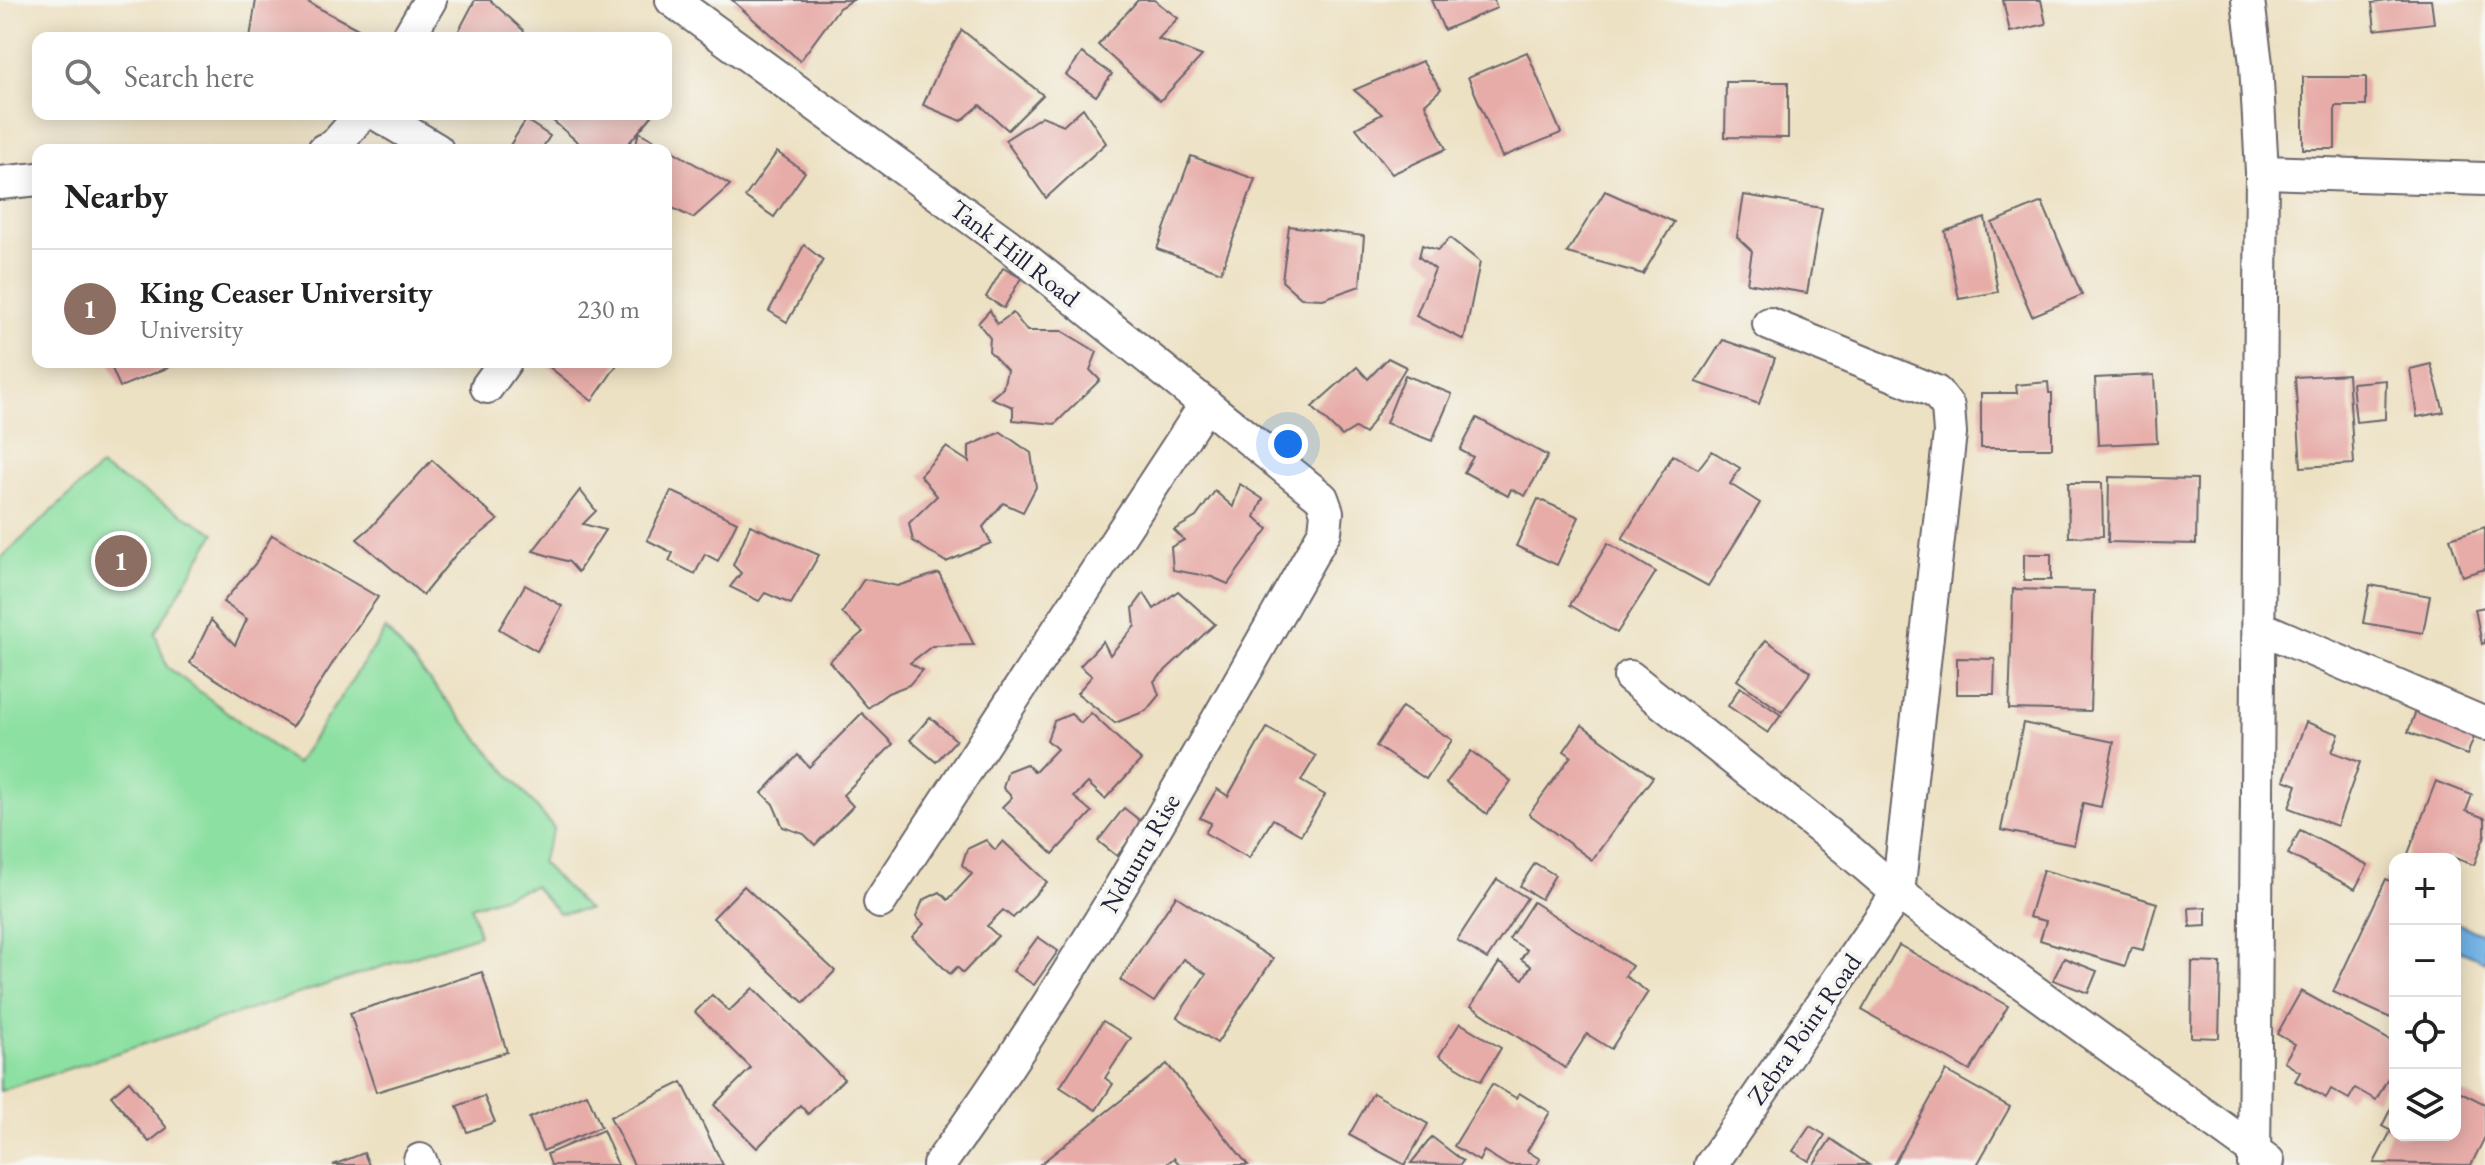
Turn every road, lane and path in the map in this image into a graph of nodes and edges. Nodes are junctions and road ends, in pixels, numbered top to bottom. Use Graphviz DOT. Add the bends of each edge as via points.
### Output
graph roads {
  1 [pos="430,0"];
  2 [pos="672,0"];
  3 [pos="2248,0"];
  4 [pos="411,32"];
  5 [pos="357,120"];
  6 [pos="387,120"];
  7 [pos="336,144"];
  8 [pos="427,144"];
  9 [pos="2262,172"];
  10 [pos="2485,179"];
  11 [pos="32,180"];
  12 [pos="0,183"];
  13 [pos="1769,324"];
  14 [pos="1206,404"];
  15 [pos="1325,531"];
  16 [pos="2259,627"];
  17 [pos="1630,677"];
  18 [pos="2485,724"];
  19 [pos="1898,893"];
  20 [pos="880,902"];
  21 [pos="2261,1160"];
  22 [pos="939,1165"];
  23 [pos="1711,1165"];
  1 -- 4 [label="street"];
  2 -- 14 [label="street, Tank Hill Road" via="1008,245"];
  3 -- 9 [label="street"];
  5 -- 7 [label="street"];
  6 -- 8 [label="street"];
  9 -- 10 [label="street"];
  9 -- 16 [label="street"];
  11 -- 12 [label="street"];
  13 -- 19 [label="street" via="1936,392 1948,407 1950,433"];
  14 -- 15 [label="street, Tank Hill Road" via="1322,498"];
  14 -- 20 [label="street"];
  15 -- 22 [label="street, Nduuru Rise" via="1108,910"];
  16 -- 18 [label="street"];
  16 -- 21 [label="street"];
  17 -- 19 [label="street"];
  19 -- 21 [label="street"];
  19 -- 23 [label="street, Zebra Point Road"];
}
